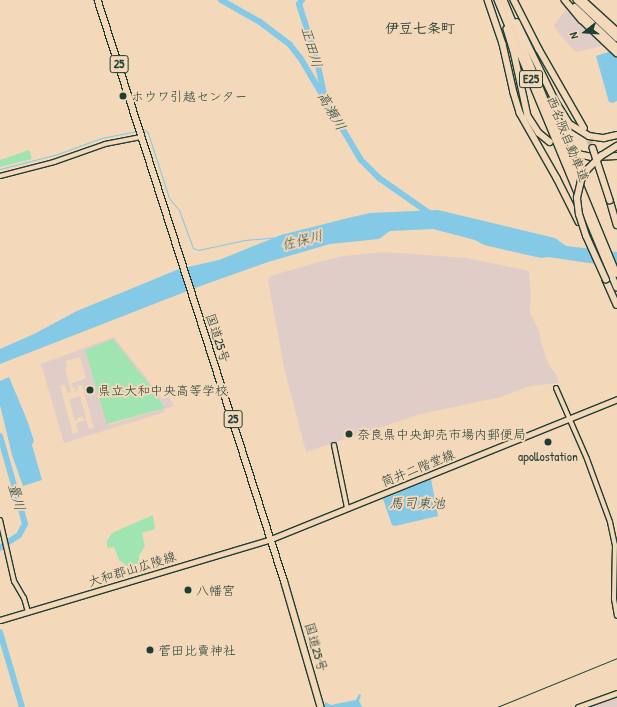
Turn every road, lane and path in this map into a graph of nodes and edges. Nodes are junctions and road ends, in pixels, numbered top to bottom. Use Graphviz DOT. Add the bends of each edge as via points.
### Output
graph roads {
  1 [pos="98,0"];
  2 [pos="488,0"];
  3 [pos="497,0"];
  4 [pos="505,0"];
  5 [pos="514,0"];
  6 [pos="579,0"];
  7 [pos="567,2"];
  8 [pos="617,35"];
  9 [pos="607,41"];
  10 [pos="617,46"];
  11 [pos="617,53"];
  12 [pos="584,128"];
  13 [pos="141,133"];
  14 [pos="617,135"];
  15 [pos="550,142"];
  16 [pos="592,146"];
  17 [pos="617,146"];
  18 [pos="569,156"];
  19 [pos="617,156"];
  20 [pos="0,176"];
  21 [pos="617,225"];
  22 [pos="586,236"];
  23 [pos="600,238"];
  24 [pos="617,274"];
  25 [pos="617,287"];
  26 [pos="617,305"];
  27 [pos="556,388"];
  28 [pos="617,399"];
  29 [pos="570,418"];
  30 [pos="334,445"];
  31 [pos="347,508"];
  32 [pos="0,520"];
  33 [pos="271,539"];
  34 [pos="28,612"];
  35 [pos="617,616"];
  36 [pos="0,620"];
  37 [pos="617,693"];
  38 [pos="321,707"];
  39 [pos="578,707"];
  1 -- 13 [label="highway, 国道25号 / 25"];
  2 -- 22 [label="highway, bridge" via="503,44 516,103"];
  3 -- 15 [label="highway" via="515,56 528,116 539,133"];
  3 -- 18 [label="highway, 西名阪自動車道 / E25"];
  4 -- 14 [label="highway" via="556,102 570,124 589,136 604,138"];
  4 -- 18 [label="highway, 西名阪自動車道 / E25"];
  5 -- 12 [label="highway"];
  6 -- 8 [label="highway"];
  7 -- 9 [label="highway"];
  9 -- 10 [label="highway"];
  9 -- 11 [label="highway"];
  13 -- 20 [label="street" via="54,162"];
  13 -- 33 [label="highway, 国道25号 / 25"];
  16 -- 21 [label="highway, bridge"];
  17 -- 22 [label="highway, bridge" via="594,161 581,180 577,198"];
  18 -- 19 [label="highway"];
  18 -- 23 [label="highway, 西名阪自動車道 / E25"];
  22 -- 26 [label="highway, bridge"];
  23 -- 24 [label="highway, 西名阪自動車道 / E25"];
  23 -- 25 [label="highway, 西名阪自動車道 / E25"];
  27 -- 29 [label="street"];
  28 -- 29 [label="main road, 筒井二階堂線"];
  29 -- 31 [label="main road, 筒井二階堂線"];
  29 -- 35 [label="street" via="611,526 615,545 614,599"];
  30 -- 31 [label="street"];
  31 -- 33 [label="main road, 筒井二階堂線"];
  32 -- 34 [label="street" via="14,580"];
  33 -- 34 [label="main road, 大和郡山広陵線"];
  33 -- 38 [label="highway, 国道25号 / 25"];
  34 -- 36 [label="main road, 大和郡山広陵線"];
  37 -- 39 [label="main road"];
}
